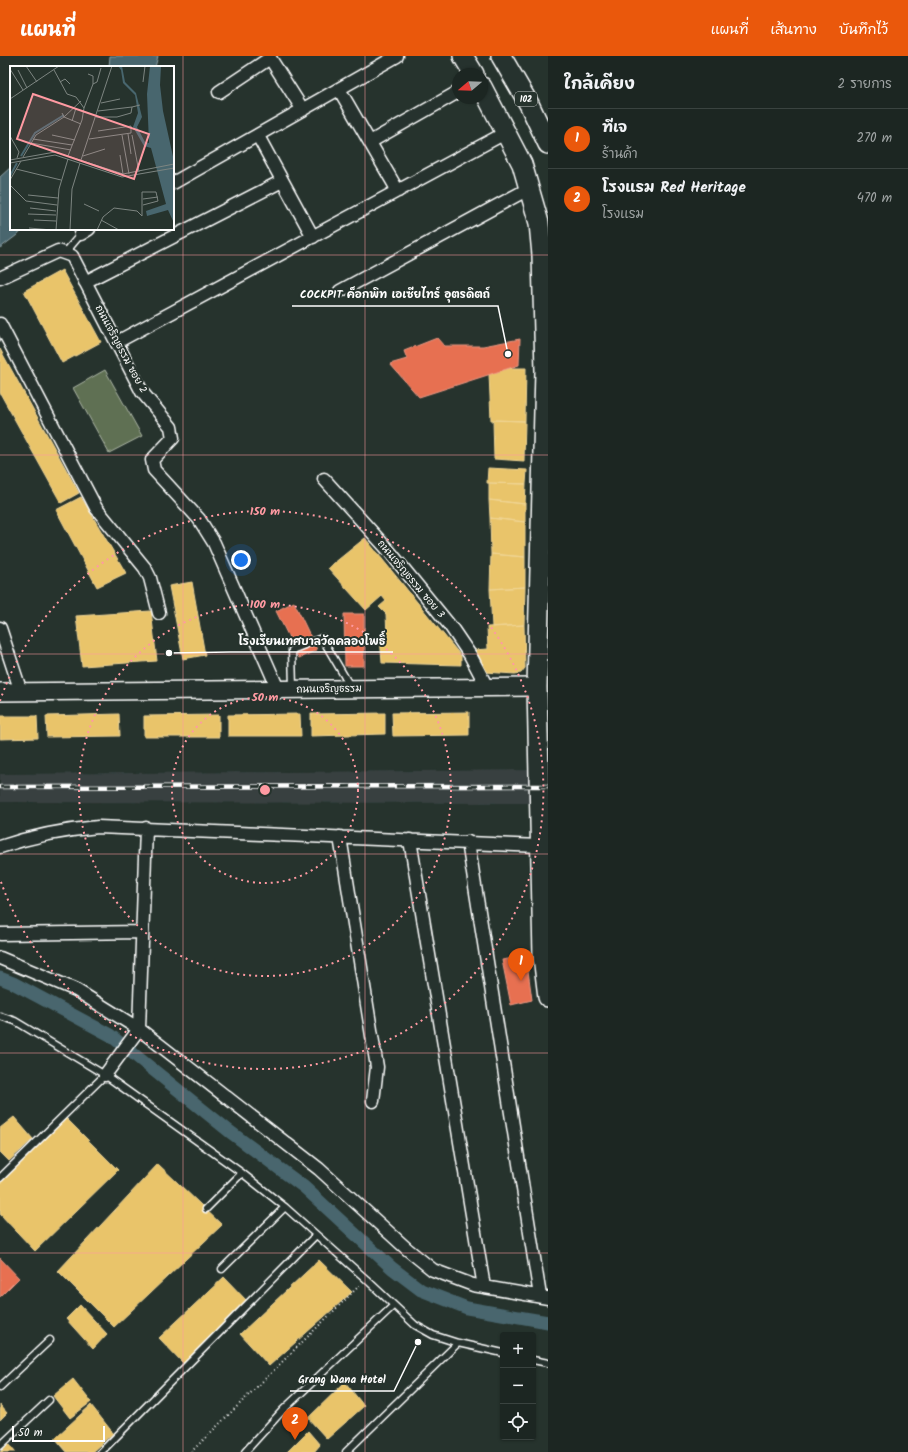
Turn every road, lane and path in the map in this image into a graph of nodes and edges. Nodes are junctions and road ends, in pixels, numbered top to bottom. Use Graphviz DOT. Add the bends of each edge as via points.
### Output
graph roads {
  1 [pos="397,56"];
  2 [pos="463,56"];
  3 [pos="501,56"];
  4 [pos="470,68"];
  5 [pos="339,89"];
  6 [pos="219,92"];
  7 [pos="452,95"];
  8 [pos="488,98"];
  9 [pos="303,110"];
  10 [pos="507,132"];
  11 [pos="258,136"];
  12 [pos="370,142"];
  13 [pos="548,144"];
  14 [pos="282,181"];
  15 [pos="174,182"];
  16 [pos="530,188"];
  17 [pos="398,192"];
  18 [pos="85,231"];
  19 [pos="313,237"];
  20 [pos="65,253"];
  21 [pos="0,278"];
  22 [pos="85,282"];
  23 [pos="340,291"];
  24 [pos="0,324"];
  25 [pos="117,342"];
  26 [pos="546,371"];
  27 [pos="324,479"];
  28 [pos="159,613"];
  29 [pos="0,628"];
  30 [pos="487,687"];
  31 [pos="543,687"];
  32 [pos="285,689"];
  33 [pos="351,689"];
  34 [pos="0,692"];
  35 [pos="21,692"];
  36 [pos="544,826"];
  37 [pos="146,828"];
  38 [pos="340,837"];
  39 [pos="410,840"];
  40 [pos="468,842"];
  41 [pos="539,846"];
  42 [pos="0,847"];
  43 [pos="142,932"];
  44 [pos="0,934"];
  45 [pos="0,958"];
  46 [pos="548,997"];
  47 [pos="0,1016"];
  48 [pos="139,1029"];
  49 [pos="105,1075"];
  50 [pos="373,1101"];
  51 [pos="242,1173"];
  52 [pos="0,1178"];
  53 [pos="285,1207"];
  54 [pos="206,1209"];
  55 [pos="316,1235"];
  56 [pos="222,1269"];
  57 [pos="366,1279"];
  58 [pos="484,1287"];
  59 [pos="544,1297"];
  60 [pos="394,1306"];
  61 [pos="50,1340"];
  62 [pos="458,1343"];
  63 [pos="500,1352"];
  64 [pos="536,1361"];
  65 [pos="548,1363"];
  66 [pos="0,1387"];
  67 [pos="49,1400"];
  68 [pos="0,1446"];
  69 [pos="102,1452"];
  70 [pos="191,1452"];
  71 [pos="245,1452"];
  72 [pos="346,1452"];
  1 -- 5 [label="street"];
  2 -- 4 [label="main road"];
  3 -- 13 [label="main road, 102" via="529,104"];
  5 -- 9 [label="street"];
  5 -- 12 [label="street"];
  6 -- 9 [label="street" via="270,58"];
  7 -- 12 [label="street"];
  8 -- 10 [label="main road"];
  9 -- 11 [label="street"];
  10 -- 16 [label="main road"];
  10 -- 17 [label="street"];
  11 -- 14 [label="street"];
  11 -- 15 [label="street"];
  12 -- 17 [label="street"];
  14 -- 19 [label="street"];
  14 -- 22 [label="street"];
  16 -- 23 [label="street"];
  16 -- 26 [label="main road" via="539,223 542,255"];
  17 -- 19 [label="street"];
  18 -- 20 [label="lane"];
  19 -- 25 [label="street"];
  20 -- 21 [label="street" via="58,251"];
  20 -- 22 [label="street, ถนนเจริญธรรม ซอย 2" via="72,256"];
  22 -- 25 [label="street, ถนนเจริญธรรม ซอย 2"];
  24 -- 28 [label="street" via="96,508 145,568"];
  25 -- 32 [label="street, ถนนเจริญธรรม ซอย 2" via="142,392 171,427 173,438 152,460 154,470 199,519 214,543"];
  26 -- 31 [label="main road"];
  27 -- 30 [label="street, ถนนเจริญธรรม ซอย 3" via="390,552 451,627 470,654"];
  29 -- 35 [label="street"];
  30 -- 31 [label="street, ถนนเจริญธรรม"];
  30 -- 33 [label="street, ถนนเจริญธรรม"];
  31 -- 36 [label="main road"];
  32 -- 33 [label="street, ถนนเจริญธรรม"];
  32 -- 33 [label="lane" via="292,650 322,638"];
  32 -- 35 [label="street, ถนนเจริญธรรม"];
  34 -- 35 [label="street, ถนนเจริญธรรม"];
  36 -- 41 [label="main road"];
  37 -- 38 [label="street"];
  37 -- 42 [label="street" via="98,827 66,830 25,838"];
  37 -- 43 [label="street"];
  38 -- 39 [label="street"];
  38 -- 50 [label="street" via="377,1067"];
  39 -- 40 [label="street"];
  39 -- 58 [label="street"];
  40 -- 41 [label="street"];
  40 -- 59 [label="street"];
  41 -- 46 [label="main road" via="543,956"];
  43 -- 44 [label="street"];
  43 -- 48 [label="street"];
  45 -- 48 [label="street" via="76,990"];
  47 -- 49 [label="lane" via="15,1021"];
  48 -- 49 [label="street"];
  48 -- 58 [label="street" via="319,1169 433,1270"];
  49 -- 51 [label="lane"];
  49 -- 52 [label="lane"];
  51 -- 53 [label="lane"];
  51 -- 54 [label="lane"];
  53 -- 55 [label="lane"];
  53 -- 56 [label="lane"];
  55 -- 57 [label="lane"];
  55 -- 69 [label="lane"];
  57 -- 60 [label="lane"];
  57 -- 70 [label="path"];
  58 -- 59 [label="street"];
  60 -- 62 [label="lane" via="415,1325 432,1335"];
  60 -- 71 [label="lane" via="283,1410"];
  61 -- 66 [label="lane"];
  62 -- 63 [label="lane"];
  62 -- 72 [label="lane"];
  64 -- 65 [label="lane"];
  67 -- 68 [label="lane"];
}
